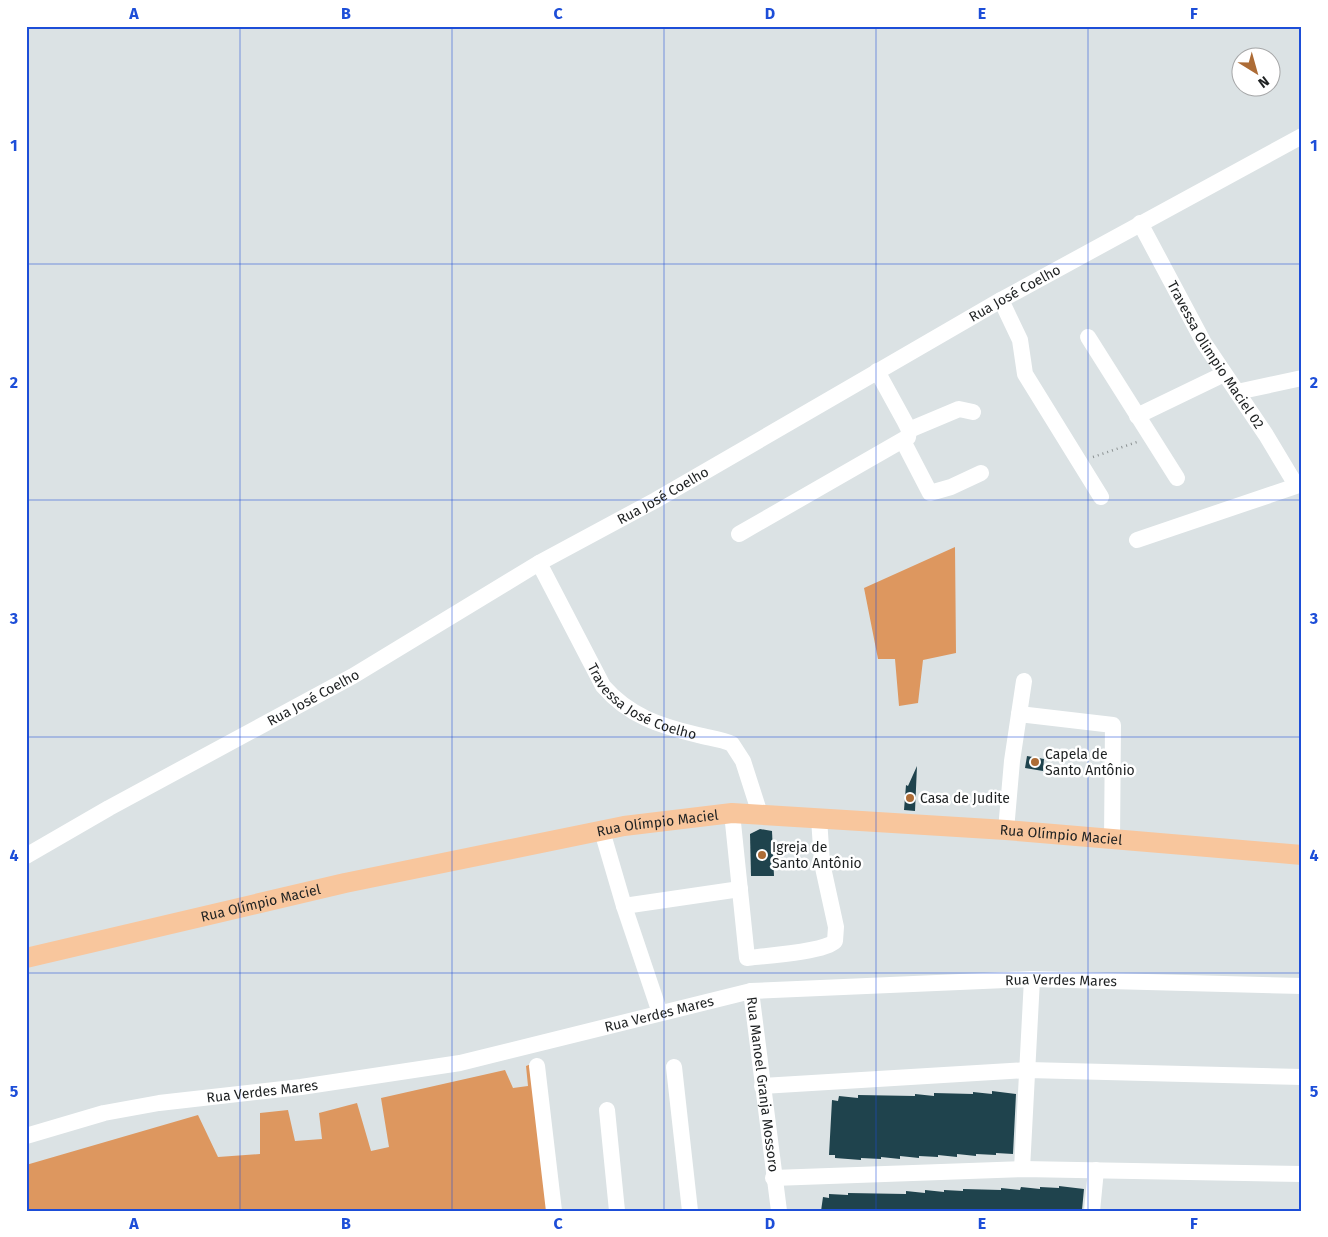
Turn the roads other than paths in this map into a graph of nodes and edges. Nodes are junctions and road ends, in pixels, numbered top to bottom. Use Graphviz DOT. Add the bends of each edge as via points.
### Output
graph roads {
  1 [pos="1302,136"];
  2 [pos="1140,223"];
  3 [pos="1001,300"];
  4 [pos="1088,337"];
  5 [pos="877,370"];
  6 [pos="1224,374"];
  7 [pos="1302,378"];
  8 [pos="1238,392"];
  9 [pos="973,412"];
  10 [pos="1137,416"];
  11 [pos="906,435"];
  12 [pos="981,473"];
  13 [pos="1177,478"];
  14 [pos="1299,485"];
  15 [pos="1101,496"];
  16 [pos="739,534"];
  17 [pos="1137,540"];
  18 [pos="539,563"];
  19 [pos="1024,681"];
  20 [pos="1019,714"];
  21 [pos="732,813"];
  22 [pos="760,814"];
  23 [pos="819,818"];
  24 [pos="1006,830"];
  25 [pos="602,831"];
  26 [pos="1112,841"];
  27 [pos="1302,855"];
  28 [pos="26,856"];
  29 [pos="740,889"];
  30 [pos="624,906"];
  31 [pos="26,958"];
  32 [pos="1032,979"];
  33 [pos="1302,986"];
  34 [pos="751,991"];
  35 [pos="660,1013"];
  36 [pos="537,1066"];
  37 [pos="674,1067"];
  38 [pos="1028,1070"];
  39 [pos="1302,1077"];
  40 [pos="762,1086"];
  41 [pos="607,1110"];
  42 [pos="26,1136"];
  43 [pos="1022,1169"];
  44 [pos="1096,1170"];
  45 [pos="1302,1174"];
  46 [pos="773,1178"];
  47 [pos="554,1211"];
  48 [pos="617,1211"];
  49 [pos="690,1211"];
  50 [pos="778,1211"];
  51 [pos="1092,1211"];
  1 -- 2 [label="street, Rua José Coelho"];
  2 -- 3 [label="street, Rua José Coelho"];
  2 -- 6 [label="street, Travessa Olimpio Maciel 02"];
  3 -- 5 [label="street, Rua José Coelho"];
  3 -- 15 [label="street" via="1020,340 1025,374"];
  4 -- 10 [label="street"];
  5 -- 11 [label="street"];
  5 -- 18 [label="street, Rua José Coelho" via="656,500"];
  6 -- 8 [label="street, Travessa Olimpio Maciel 02"];
  6 -- 10 [label="street"];
  7 -- 8 [label="street"];
  8 -- 14 [label="street, Travessa Olimpio Maciel 02"];
  9 -- 11 [label="street" via="959,410"];
  10 -- 13 [label="street"];
  11 -- 12 [label="street" via="930,493"];
  11 -- 16 [label="street"];
  14 -- 17 [label="street"];
  18 -- 22 [label="street, Travessa José Coelho" via="603,686 637,715 659,725 732,744 743,761"];
  18 -- 28 [label="street, Rua José Coelho" via="353,676"];
  19 -- 20 [label="street"];
  20 -- 24 [label="street"];
  20 -- 26 [label="street" via="1113,724"];
  21 -- 22 [label="main road, Rua Olímpio Maciel"];
  21 -- 25 [label="main road, Rua Olímpio Maciel"];
  21 -- 29 [label="street"];
  22 -- 23 [label="main road, Rua Olímpio Maciel"];
  23 -- 24 [label="main road, Rua Olímpio Maciel"];
  23 -- 29 [label="street" via="822,863 836,927 832,944 747,958"];
  24 -- 26 [label="main road, Rua Olímpio Maciel"];
  25 -- 30 [label="street"];
  25 -- 31 [label="main road, Rua Olímpio Maciel" via="345,883"];
  26 -- 27 [label="main road, Rua Olímpio Maciel"];
  29 -- 30 [label="street"];
  30 -- 35 [label="street"];
  32 -- 33 [label="street, Rua Verdes Mares"];
  32 -- 34 [label="street, Rua Verdes Mares"];
  32 -- 38 [label="street"];
  34 -- 35 [label="street, Rua Verdes Mares"];
  34 -- 40 [label="street, Rua Manoel Granja Mossoro"];
  35 -- 42 [label="street, Rua Verdes Mares" via="460,1063 301,1087 159,1103 104,1113"];
  36 -- 47 [label="street"];
  37 -- 49 [label="street"];
  38 -- 39 [label="street"];
  38 -- 40 [label="street"];
  38 -- 43 [label="street"];
  40 -- 46 [label="street, Rua Manoel Granja Mossoro"];
  41 -- 48 [label="street"];
  43 -- 44 [label="street"];
  43 -- 46 [label="street"];
  44 -- 45 [label="street"];
  44 -- 51 [label="street"];
  46 -- 50 [label="street, Rua Manoel Granja Mossoro"];
}
